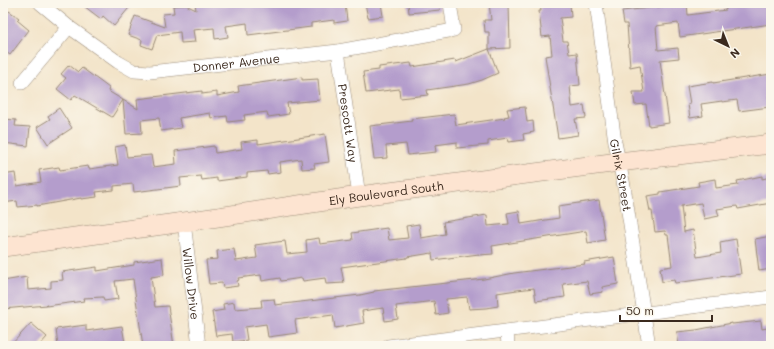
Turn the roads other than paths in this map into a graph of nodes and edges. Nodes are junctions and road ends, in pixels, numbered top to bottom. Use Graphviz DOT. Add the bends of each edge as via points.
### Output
graph roads {
  1 [pos="40,3"];
  2 [pos="450,3"];
  3 [pos="596,3"];
  4 [pos="69,27"];
  5 [pos="338,51"];
  6 [pos="22,83"];
  7 [pos="771,144"];
  8 [pos="619,162"];
  9 [pos="359,196"];
  10 [pos="184,222"];
  11 [pos="3,247"];
  12 [pos="771,297"];
  13 [pos="645,313"];
  14 [pos="507,331"];
  15 [pos="199,346"];
  16 [pos="388,346"];
  17 [pos="508,346"];
  18 [pos="649,346"];
  1 -- 4 [label="street, Donner Avenue"];
  2 -- 5 [label="street, Donner Avenue" via="454,30"];
  3 -- 8 [label="street, Gilrix Street"];
  4 -- 5 [label="street, Donner Avenue" via="134,71 150,72"];
  4 -- 6 [label="street"];
  5 -- 9 [label="street, Prescott Way"];
  7 -- 8 [label="main road, Ely Boulevard South"];
  8 -- 9 [label="main road, Ely Boulevard South"];
  8 -- 13 [label="street, Gilrix Street"];
  9 -- 10 [label="main road, Ely Boulevard South"];
  10 -- 11 [label="main road, Ely Boulevard South"];
  10 -- 15 [label="street, Willow Drive"];
  12 -- 13 [label="street"];
  13 -- 14 [label="street"];
  13 -- 18 [label="street, Gilrix Street"];
  14 -- 16 [label="street"];
  14 -- 17 [label="street"];
}
